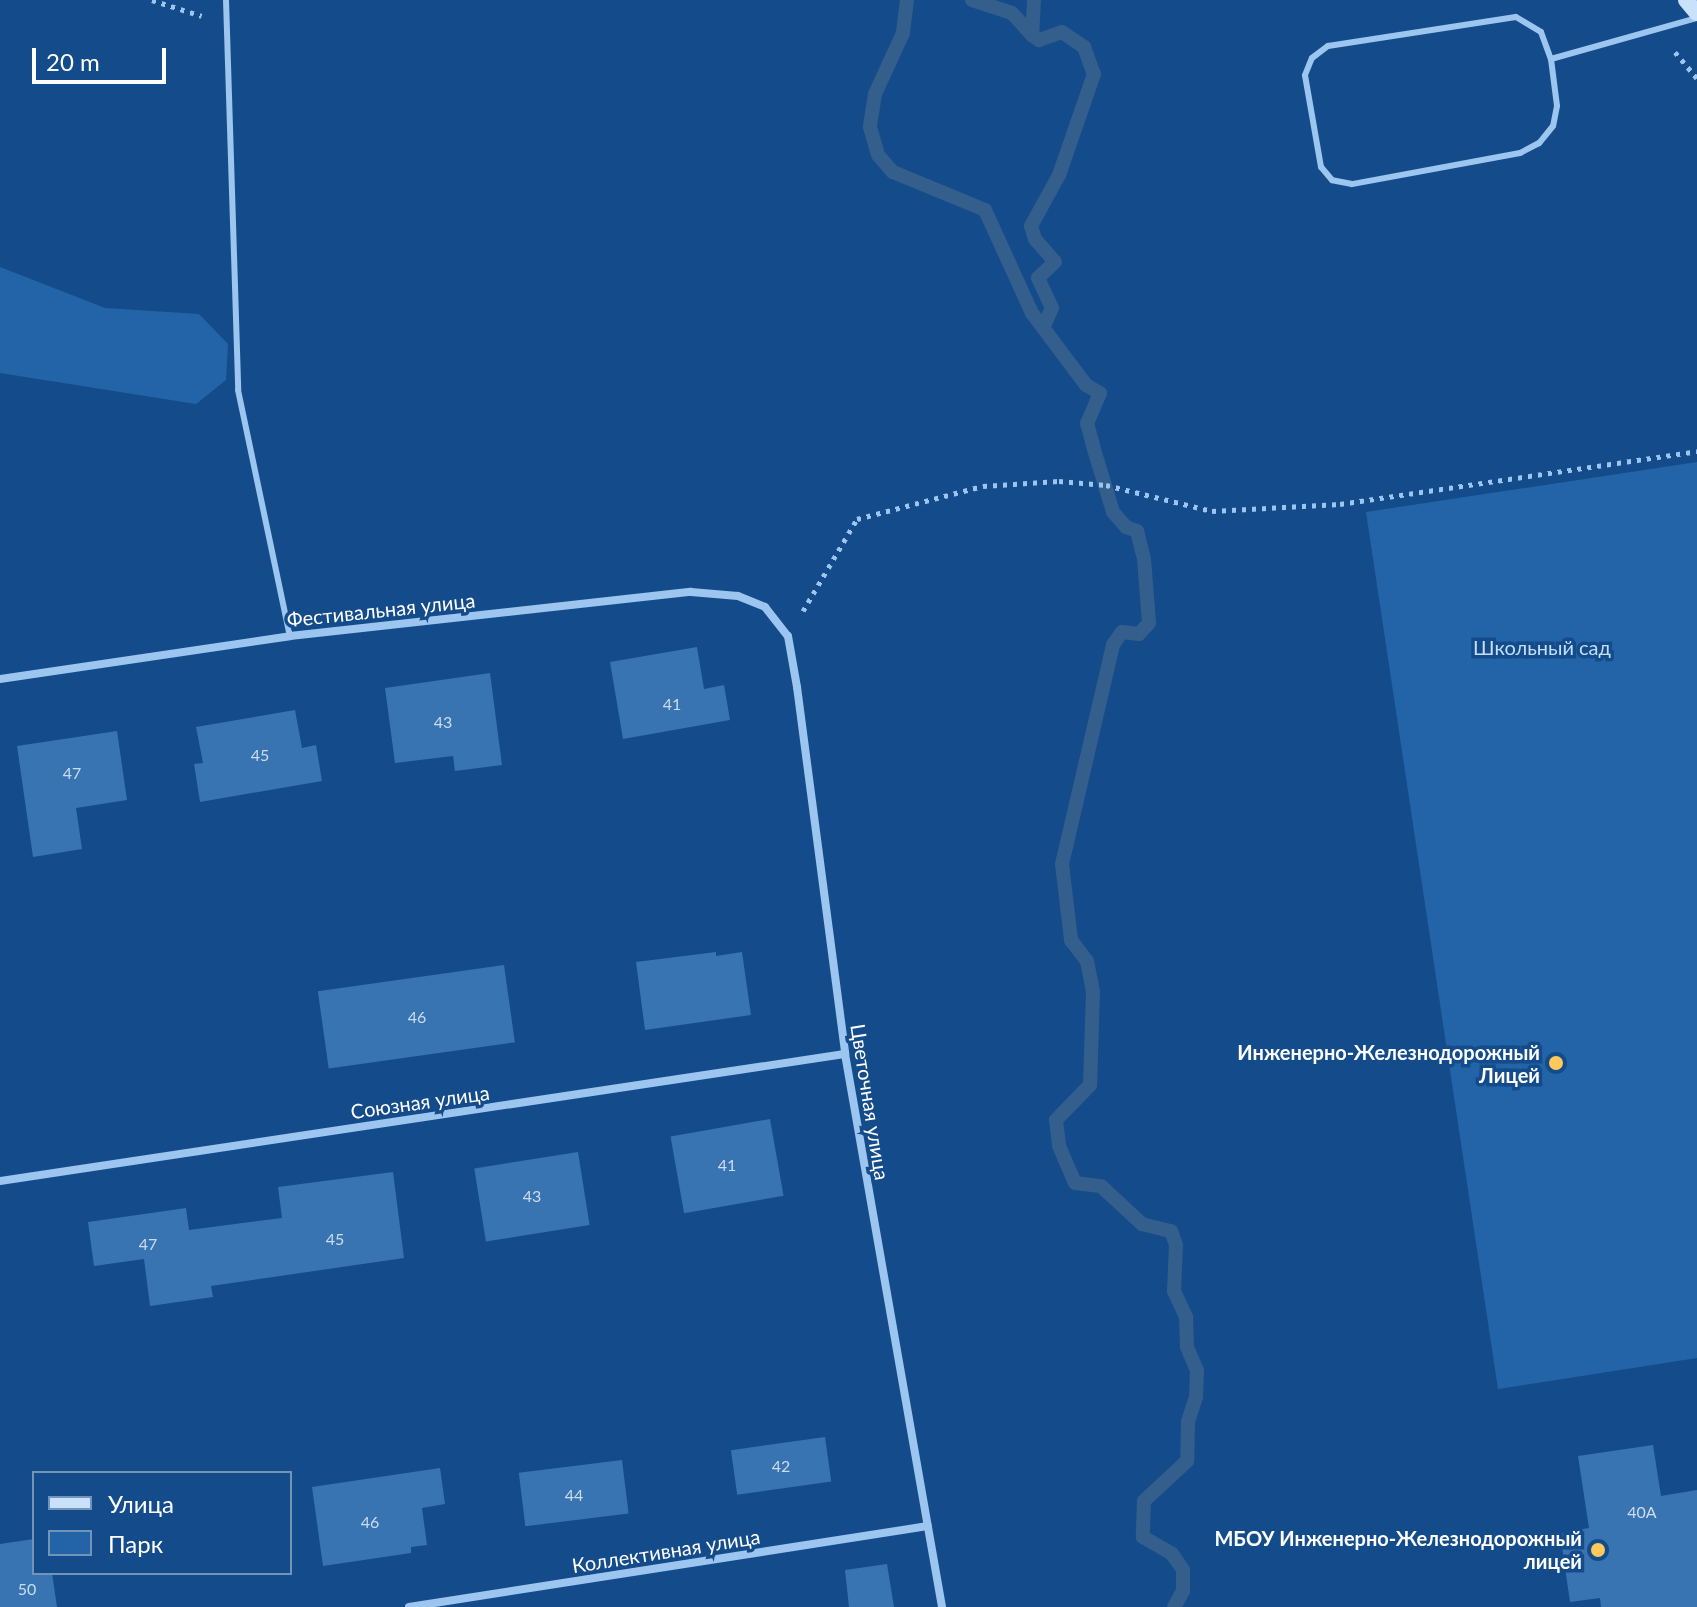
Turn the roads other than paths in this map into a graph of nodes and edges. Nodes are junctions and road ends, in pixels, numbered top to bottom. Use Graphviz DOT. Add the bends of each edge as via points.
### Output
graph roads {
  1 [pos="226,0"];
  2 [pos="1686,0"];
  3 [pos="1697,15"];
  4 [pos="1551,59"];
  5 [pos="765,607"];
  6 [pos="290,636"];
  7 [pos="0,679"];
  8 [pos="845,1054"];
  9 [pos="0,1181"];
  10 [pos="928,1526"];
  11 [pos="409,1607"];
  12 [pos="942,1607"];
  1 -- 6 [label="lane" via="238,390"];
  2 -- 3 [label="main road"];
  3 -- 4 [label="lane"];
  4 -- 4 [label="lane" via="1557,106 1553,126 1520,153 1352,184 1332,180 1321,167 1305,75 1312,58 1328,46 1516,17 1541,32"];
  5 -- 6 [label="street, Фестивальная улица" via="738,596 691,592"];
  5 -- 8 [label="street, Цветочная улица" via="788,636"];
  6 -- 7 [label="street, Фестивальная улица"];
  8 -- 9 [label="street, Союзная улица"];
  8 -- 10 [label="street, Цветочная улица"];
  10 -- 11 [label="street, Коллективная улица"];
  10 -- 12 [label="street, Цветочная улица"];
}
